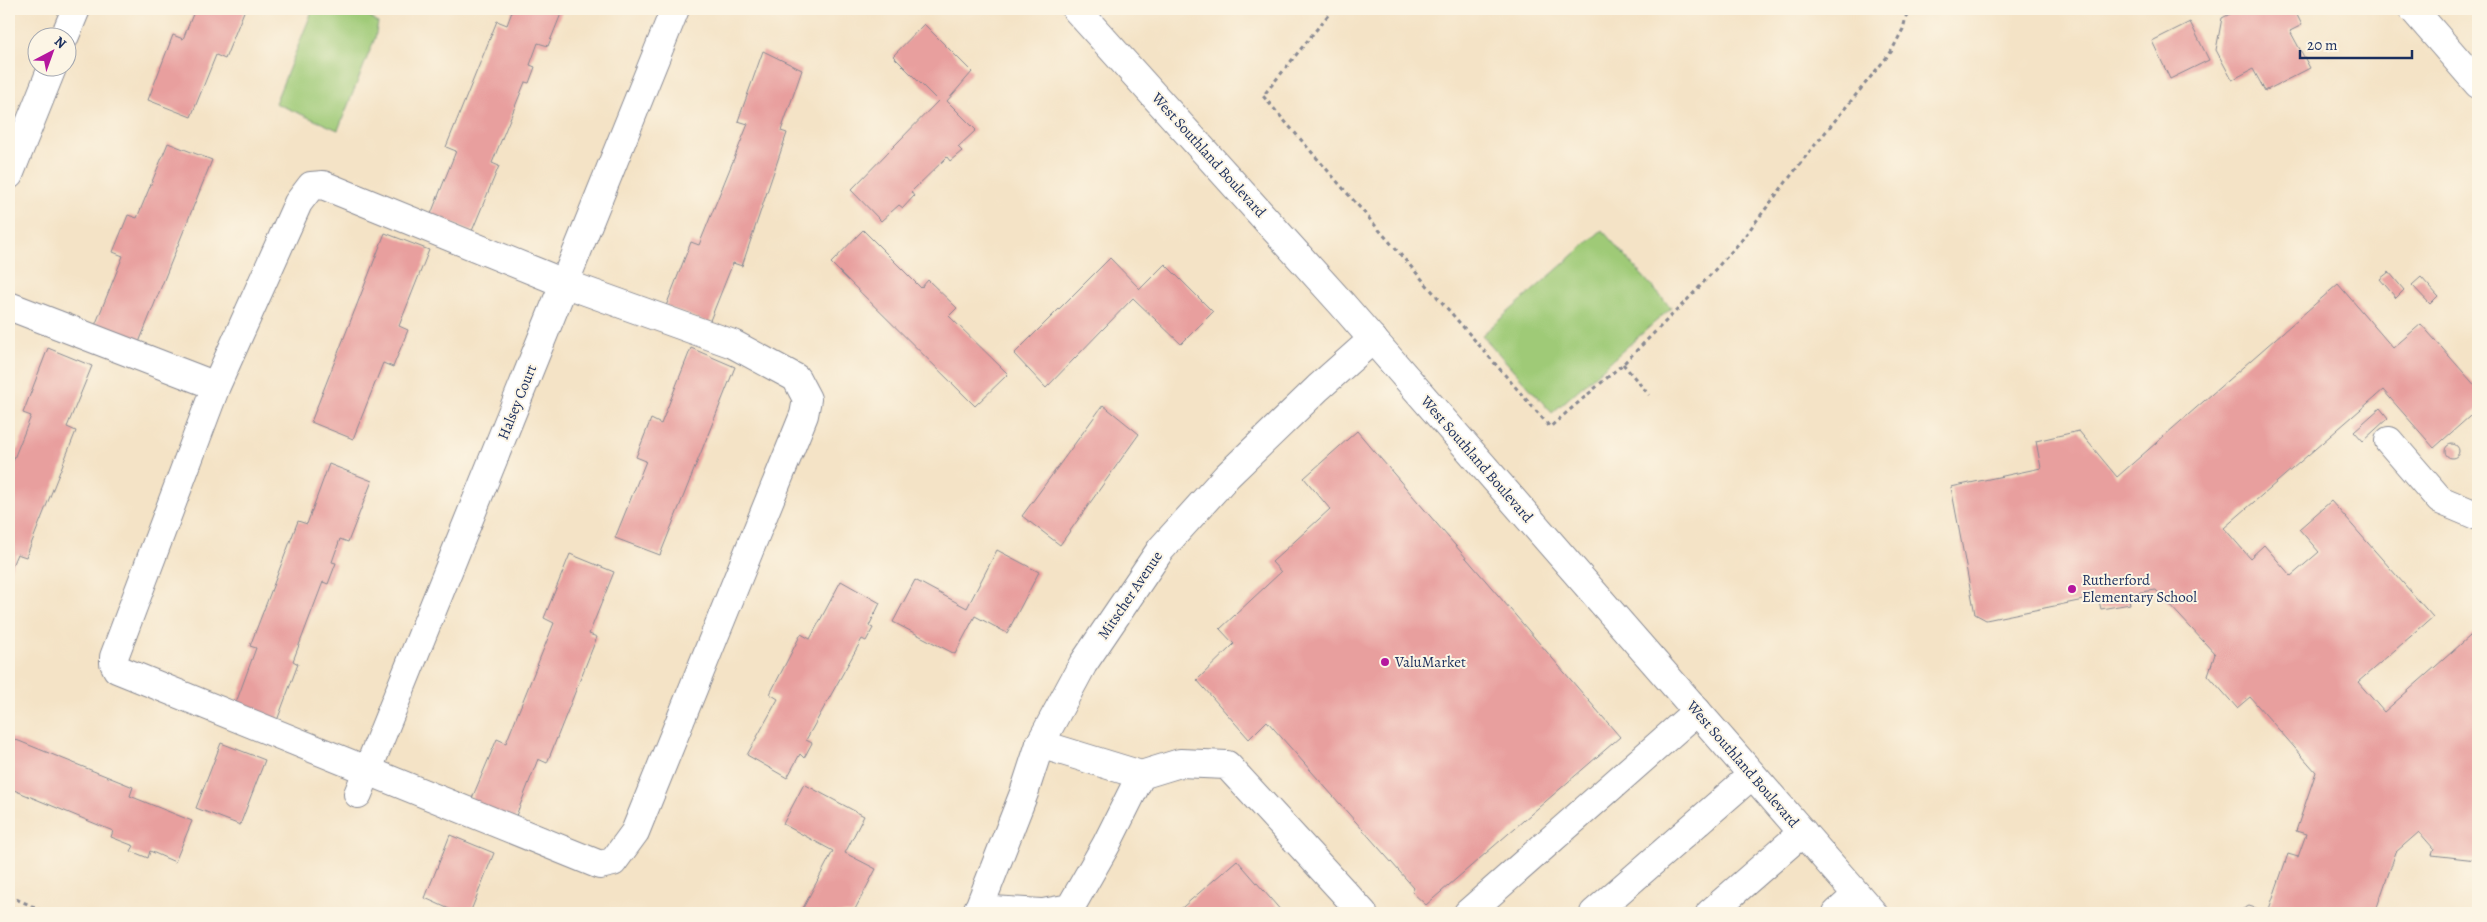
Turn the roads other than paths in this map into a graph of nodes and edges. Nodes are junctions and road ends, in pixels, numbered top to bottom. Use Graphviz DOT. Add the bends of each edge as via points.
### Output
graph roads {
  1 [pos="76,9"];
  2 [pos="675,9"];
  3 [pos="1076,9"];
  4 [pos="2413,9"];
  5 [pos="68,28"];
  6 [pos="48,78"];
  7 [pos="2478,84"];
  8 [pos="9,175"];
  9 [pos="566,284"];
  10 [pos="9,306"];
  11 [pos="1373,339"];
  12 [pos="216,386"];
  13 [pos="2389,441"];
  14 [pos="2478,516"];
  15 [pos="1697,711"];
  16 [pos="1040,744"];
  17 [pos="1140,775"];
  18 [pos="1752,775"];
  19 [pos="362,781"];
  20 [pos="1803,832"];
  21 [pos="1865,904"];
  22 [pos="1072,910"];
  23 [pos="977,911"];
  24 [pos="1042,913"];
  25 [pos="1363,913"];
  26 [pos="1468,913"];
  27 [pos="1594,913"];
  28 [pos="1710,913"];
  29 [pos="1837,913"];
  1 -- 5 [label="street"];
  2 -- 9 [label="street, Halsey Court"];
  3 -- 11 [label="street, West Southland Boulevard"];
  4 -- 7 [label="street"];
  6 -- 8 [label="street"];
  9 -- 12 [label="street" via="323,185 311,186 298,203"];
  9 -- 19 [label="street, Halsey Court"];
  9 -- 19 [label="street" via="733,344 796,378 807,399 804,415 639,823 613,862 600,865"];
  10 -- 12 [label="street"];
  11 -- 15 [label="street, West Southland Boulevard"];
  11 -- 16 [label="street, Mitscher Avenue" via="1227,476 1161,549 1083,664"];
  12 -- 19 [label="street" via="114,663 117,669"];
  13 -- 14 [label="street" via="2440,500"];
  15 -- 18 [label="street, West Southland Boulevard"];
  15 -- 26 [label="street"];
  16 -- 17 [label="street"];
  16 -- 23 [label="street, Mitscher Avenue"];
  17 -- 22 [label="street"];
  17 -- 25 [label="street" via="1180,763 1228,765"];
  18 -- 20 [label="street, West Southland Boulevard"];
  18 -- 27 [label="street"];
  20 -- 21 [label="street, West Southland Boulevard"];
  20 -- 28 [label="street"];
  21 -- 29 [label="street"];
  22 -- 24 [label="street"];
  23 -- 24 [label="street"];
}
